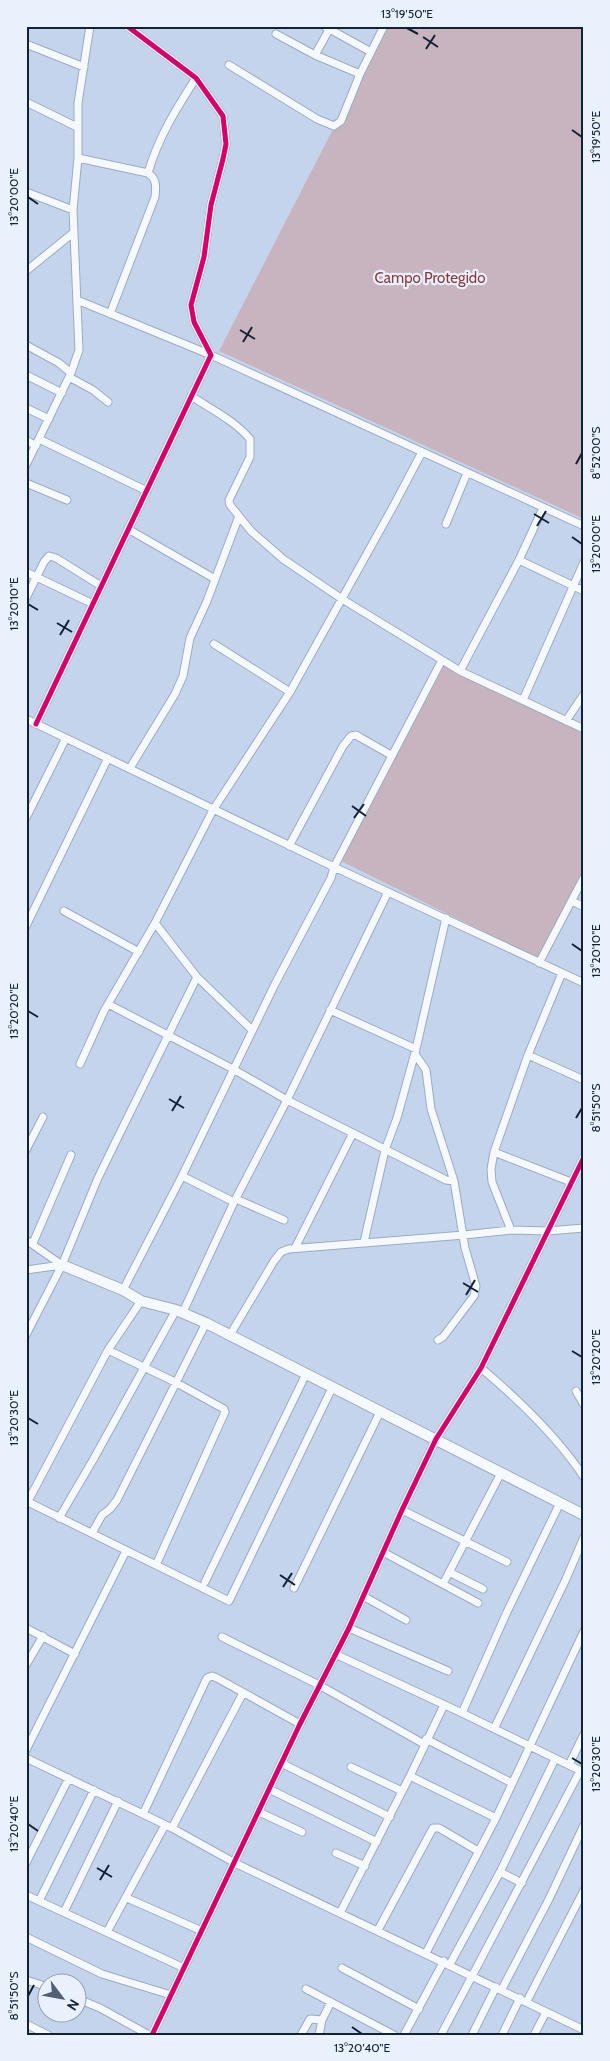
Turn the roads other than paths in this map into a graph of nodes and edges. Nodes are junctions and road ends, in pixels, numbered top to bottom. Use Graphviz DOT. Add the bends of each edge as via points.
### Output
graph roads {
  1 [pos="90,26"];
  2 [pos="127,26"];
  3 [pos="384,26"];
  4 [pos="328,27"];
  5 [pos="276,34"];
  6 [pos="26,44"];
  7 [pos="371,52"];
  8 [pos="315,55"];
  9 [pos="229,65"];
  10 [pos="84,67"];
  11 [pos="360,74"];
  12 [pos="196,78"];
  13 [pos="26,102"];
  14 [pos="77,127"];
  15 [pos="78,158"];
  16 [pos="148,173"];
  17 [pos="26,192"];
  18 [pos="73,210"];
  19 [pos="74,233"];
  20 [pos="26,271"];
  21 [pos="77,300"];
  22 [pos="110,314"];
  23 [pos="26,345"];
  24 [pos="211,355"];
  25 [pos="26,375"];
  26 [pos="70,375"];
  27 [pos="62,392"];
  28 [pos="191,396"];
  29 [pos="108,402"];
  30 [pos="26,408"];
  31 [pos="48,419"];
  32 [pos="26,440"];
  33 [pos="37,442"];
  34 [pos="422,452"];
  35 [pos="26,465"];
  36 [pos="468,473"];
  37 [pos="26,483"];
  38 [pos="146,491"];
  39 [pos="67,500"];
  40 [pos="543,508"];
  41 [pos="239,516"];
  42 [pos="446,524"];
  43 [pos="584,526"];
  44 [pos="128,529"];
  45 [pos="519,560"];
  46 [pos="584,562"];
  47 [pos="26,572"];
  48 [pos="36,577"];
  49 [pos="215,579"];
  50 [pos="101,586"];
  51 [pos="573,586"];
  52 [pos="584,591"];
  53 [pos="26,598"];
  54 [pos="342,599"];
  55 [pos="93,604"];
  56 [pos="214,644"];
  57 [pos="442,660"];
  58 [pos="460,670"];
  59 [pos="290,692"];
  60 [pos="584,694"];
  61 [pos="523,700"];
  62 [pos="26,719"];
  63 [pos="566,721"];
  64 [pos="36,724"];
  65 [pos="584,729"];
  66 [pos="66,738"];
  67 [pos="390,755"];
  68 [pos="108,758"];
  69 [pos="130,768"];
  70 [pos="213,810"];
  71 [pos="26,818"];
  72 [pos="289,846"];
  73 [pos="334,867"];
  74 [pos="584,877"];
  75 [pos="388,892"];
  76 [pos="572,901"];
  77 [pos="584,907"];
  78 [pos="64,912"];
  79 [pos="446,918"];
  80 [pos="155,923"];
  81 [pos="26,926"];
  82 [pos="139,952"];
  83 [pos="539,963"];
  84 [pos="562,973"];
  85 [pos="197,977"];
  86 [pos="584,984"];
  87 [pos="108,1004"];
  88 [pos="330,1010"];
  89 [pos="252,1030"];
  90 [pos="169,1036"];
  91 [pos="416,1052"];
  92 [pos="528,1055"];
  93 [pos="80,1064"];
  94 [pos="233,1069"];
  95 [pos="584,1080"];
  96 [pos="287,1100"];
  97 [pos="43,1117"];
  98 [pos="353,1133"];
  99 [pos="26,1150"];
  100 [pos="385,1150"];
  101 [pos="494,1152"];
  102 [pos="71,1155"];
  103 [pos="584,1157"];
  104 [pos="182,1176"];
  105 [pos="454,1181"];
  106 [pos="571,1182"];
  107 [pos="235,1201"];
  108 [pos="284,1220"];
  109 [pos="584,1228"];
  110 [pos="511,1230"];
  111 [pos="548,1231"];
  112 [pos="464,1235"];
  113 [pos="30,1241"];
  114 [pos="364,1242"];
  115 [pos="295,1248"];
  116 [pos="62,1265"];
  117 [pos="26,1270"];
  118 [pos="123,1290"];
  119 [pos="141,1301"];
  120 [pos="180,1311"];
  121 [pos="206,1323"];
  122 [pos="26,1335"];
  123 [pos="230,1335"];
  124 [pos="438,1340"];
  125 [pos="108,1350"];
  126 [pos="144,1366"];
  127 [pos="480,1368"];
  128 [pos="306,1374"];
  129 [pos="175,1382"];
  130 [pos="332,1388"];
  131 [pos="576,1391"];
  132 [pos="584,1406"];
  133 [pos="380,1412"];
  134 [pos="436,1439"];
  135 [pos="500,1472"];
  136 [pos="584,1477"];
  137 [pos="27,1503"];
  138 [pos="560,1503"];
  139 [pos="402,1510"];
  140 [pos="584,1515"];
  141 [pos="59,1518"];
  142 [pos="92,1533"];
  143 [pos="584,1537"];
  144 [pos="464,1541"];
  145 [pos="126,1550"];
  146 [pos="383,1552"];
  147 [pos="508,1562"];
  148 [pos="156,1565"];
  149 [pos="450,1572"];
  150 [pos="205,1582"];
  151 [pos="443,1584"];
  152 [pos="294,1588"];
  153 [pos="483,1589"];
  154 [pos="363,1596"];
  155 [pos="478,1603"];
  156 [pos="406,1620"];
  157 [pos="26,1628"];
  158 [pos="349,1628"];
  159 [pos="584,1631"];
  160 [pos="43,1636"];
  161 [pos="222,1637"];
  162 [pos="75,1654"];
  163 [pos="335,1654"];
  164 [pos="26,1665"];
  165 [pos="448,1671"];
  166 [pos="319,1686"];
  167 [pos="243,1692"];
  168 [pos="444,1705"];
  169 [pos="462,1713"];
  170 [pos="300,1724"];
  171 [pos="494,1729"];
  172 [pos="584,1734"];
  173 [pos="425,1742"];
  174 [pos="530,1746"];
  175 [pos="26,1750"];
  176 [pos="26,1758"];
  177 [pos="555,1759"];
  178 [pos="281,1763"];
  179 [pos="569,1765"];
  180 [pos="351,1767"];
  181 [pos="582,1772"];
  182 [pos="410,1776"];
  183 [pos="69,1778"];
  184 [pos="512,1783"];
  185 [pos="269,1789"];
  186 [pos="94,1790"];
  187 [pos="402,1792"];
  188 [pos="118,1801"];
  189 [pos="258,1812"];
  190 [pos="143,1814"];
  191 [pos="390,1817"];
  192 [pos="496,1818"];
  193 [pos="584,1824"];
  194 [pos="169,1827"];
  195 [pos="302,1832"];
  196 [pos="377,1842"];
  197 [pos="478,1851"];
  198 [pos="336,1853"];
  199 [pos="235,1862"];
  200 [pos="26,1863"];
  201 [pos="365,1866"];
  202 [pos="500,1872"];
  203 [pos="522,1883"];
  204 [pos="584,1890"];
  205 [pos="26,1895"];
  206 [pos="127,1898"];
  207 [pos="39,1901"];
  208 [pos="64,1912"];
  209 [pos="340,1913"];
  210 [pos="378,1930"];
  211 [pos="202,1931"];
  212 [pos="108,1932"];
  213 [pos="26,1937"];
  214 [pos="426,1953"];
  215 [pos="447,1963"];
  216 [pos="184,1968"];
  217 [pos="342,1968"];
  218 [pos="474,1976"];
  219 [pos="26,1980"];
  220 [pos="38,1984"];
  221 [pos="499,1988"];
  222 [pos="306,1989"];
  223 [pos="171,1995"];
  224 [pos="523,1999"];
  225 [pos="331,2002"];
  226 [pos="88,2004"];
  227 [pos="418,2009"];
  228 [pos="546,2012"];
  229 [pos="322,2020"];
  230 [pos="26,2024"];
  231 [pos="584,2030"];
  232 [pos="48,2035"];
  233 [pos="151,2035"];
  234 [pos="301,2035"];
  235 [pos="319,2035"];
  236 [pos="394,2035"];
  237 [pos="404,2035"];
  238 [pos="442,2035"];
  239 [pos="472,2035"];
  240 [pos="502,2035"];
  241 [pos="534,2035"];
  1 -- 10 [label="street"];
  2 -- 12 [label="street"];
  3 -- 7 [label="street"];
  4 -- 7 [label="street"];
  4 -- 8 [label="street"];
  5 -- 8 [label="street"];
  6 -- 10 [label="street"];
  7 -- 11 [label="street"];
  8 -- 11 [label="street"];
  9 -- 11 [label="street" via="322,122 334,126 341,120"];
  10 -- 14 [label="street"];
  12 -- 16 [label="street" via="158,143"];
  12 -- 24 [label="street" via="223,116 226,144 192,305 194,322"];
  13 -- 14 [label="street"];
  14 -- 15 [label="street"];
  15 -- 16 [label="street"];
  15 -- 18 [label="street"];
  16 -- 22 [label="street" via="154,178 155,197"];
  17 -- 18 [label="street"];
  18 -- 19 [label="street"];
  19 -- 20 [label="street"];
  19 -- 21 [label="street"];
  21 -- 22 [label="street"];
  21 -- 26 [label="street" via="79,350"];
  22 -- 24 [label="street"];
  23 -- 26 [label="street" via="59,363"];
  24 -- 28 [label="street"];
  24 -- 34 [label="street"];
  25 -- 27 [label="street"];
  26 -- 27 [label="street"];
  26 -- 29 [label="street"];
  27 -- 31 [label="street"];
  28 -- 38 [label="street"];
  28 -- 41 [label="street" via="245,432 250,439 250,457 229,500"];
  30 -- 31 [label="street"];
  31 -- 33 [label="street"];
  32 -- 33 [label="street"];
  33 -- 35 [label="street"];
  33 -- 38 [label="street"];
  34 -- 36 [label="street"];
  34 -- 54 [label="street"];
  36 -- 40 [label="street"];
  36 -- 42 [label="street"];
  37 -- 39 [label="street"];
  38 -- 44 [label="street"];
  40 -- 43 [label="street"];
  40 -- 45 [label="street"];
  41 -- 49 [label="street"];
  41 -- 54 [label="street" via="283,559"];
  44 -- 49 [label="street"];
  44 -- 50 [label="street"];
  45 -- 51 [label="street"];
  45 -- 58 [label="street"];
  46 -- 51 [label="street"];
  47 -- 48 [label="street"];
  48 -- 50 [label="street" via="47,558 53,556"];
  48 -- 53 [label="street"];
  48 -- 55 [label="street"];
  49 -- 69 [label="street" via="190,638 183,676 175,694"];
  50 -- 55 [label="street"];
  51 -- 52 [label="street"];
  51 -- 61 [label="street"];
  54 -- 57 [label="street"];
  54 -- 59 [label="street"];
  55 -- 64 [label="street"];
  56 -- 59 [label="street"];
  57 -- 58 [label="street"];
  57 -- 67 [label="street"];
  58 -- 61 [label="street"];
  59 -- 70 [label="street"];
  60 -- 63 [label="street"];
  61 -- 63 [label="street"];
  62 -- 64 [label="street"];
  63 -- 65 [label="street"];
  64 -- 66 [label="street"];
  66 -- 68 [label="street"];
  66 -- 71 [label="street"];
  67 -- 72 [label="street" via="356,735 352,736 343,746"];
  67 -- 73 [label="street"];
  68 -- 69 [label="street"];
  68 -- 81 [label="street"];
  69 -- 70 [label="street"];
  70 -- 72 [label="street"];
  70 -- 80 [label="street"];
  72 -- 73 [label="street"];
  73 -- 75 [label="street"];
  73 -- 89 [label="street"];
  74 -- 76 [label="street"];
  75 -- 79 [label="street"];
  75 -- 88 [label="street"];
  76 -- 77 [label="street"];
  76 -- 83 [label="street"];
  78 -- 82 [label="street"];
  79 -- 83 [label="street"];
  79 -- 91 [label="street"];
  80 -- 82 [label="street"];
  80 -- 85 [label="street"];
  82 -- 87 [label="street"];
  83 -- 84 [label="street"];
  84 -- 86 [label="street"];
  84 -- 92 [label="street"];
  85 -- 89 [label="street"];
  85 -- 90 [label="street"];
  87 -- 90 [label="street"];
  87 -- 93 [label="street"];
  88 -- 91 [label="street"];
  88 -- 96 [label="street"];
  89 -- 94 [label="street"];
  90 -- 94 [label="street"];
  90 -- 116 [label="street" via="98,1178"];
  91 -- 100 [label="street"];
  91 -- 105 [label="street" via="426,1070 431,1110"];
  92 -- 95 [label="street"];
  92 -- 101 [label="street"];
  94 -- 96 [label="street"];
  94 -- 104 [label="street"];
  96 -- 98 [label="street"];
  96 -- 107 [label="street"];
  97 -- 99 [label="street"];
  98 -- 100 [label="street"];
  98 -- 115 [label="street"];
  100 -- 105 [label="street"];
  100 -- 114 [label="street"];
  101 -- 106 [label="street"];
  101 -- 110 [label="street" via="492,1182"];
  102 -- 113 [label="street"];
  103 -- 106 [label="street"];
  104 -- 107 [label="street"];
  104 -- 118 [label="street"];
  105 -- 112 [label="street"];
  106 -- 111 [label="street"];
  107 -- 108 [label="street"];
  107 -- 120 [label="street"];
  109 -- 111 [label="street"];
  110 -- 111 [label="street"];
  110 -- 112 [label="street"];
  111 -- 127 [label="street"];
  112 -- 114 [label="street"];
  112 -- 124 [label="street" via="476,1289 474,1296"];
  113 -- 116 [label="street"];
  114 -- 115 [label="street"];
  115 -- 123 [label="street" via="281,1252 274,1261"];
  116 -- 117 [label="street"];
  116 -- 118 [label="street"];
  116 -- 122 [label="street"];
  118 -- 119 [label="street"];
  119 -- 120 [label="street"];
  119 -- 125 [label="street"];
  120 -- 121 [label="street"];
  120 -- 126 [label="street"];
  121 -- 123 [label="street"];
  121 -- 129 [label="street"];
  123 -- 128 [label="street"];
  125 -- 126 [label="street"];
  125 -- 137 [label="street"];
  126 -- 129 [label="street"];
  126 -- 141 [label="street"];
  127 -- 134 [label="street"];
  127 -- 136 [label="street" via="534,1416"];
  128 -- 130 [label="street"];
  128 -- 150 [label="street"];
  129 -- 142 [label="street" via="116,1500"];
  129 -- 148 [label="street" via="226,1412"];
  130 -- 133 [label="street"];
  130 -- 148 [label="street" via="229,1601"];
  131 -- 132 [label="street"];
  133 -- 134 [label="street"];
  133 -- 152 [label="street"];
  134 -- 135 [label="street"];
  134 -- 139 [label="street"];
  135 -- 138 [label="street"];
  135 -- 144 [label="street"];
  137 -- 141 [label="street"];
  138 -- 140 [label="street"];
  138 -- 169 [label="street"];
  139 -- 144 [label="street"];
  139 -- 146 [label="street"];
  141 -- 142 [label="street"];
  142 -- 145 [label="street"];
  143 -- 171 [label="street"];
  144 -- 147 [label="street"];
  144 -- 149 [label="street"];
  145 -- 148 [label="street"];
  145 -- 162 [label="street"];
  146 -- 151 [label="street"];
  146 -- 154 [label="street"];
  149 -- 151 [label="street"];
  149 -- 153 [label="street"];
  151 -- 155 [label="street"];
  154 -- 156 [label="street"];
  154 -- 158 [label="street"];
  157 -- 160 [label="street"];
  158 -- 163 [label="street"];
  158 -- 165 [label="street"];
  159 -- 174 [label="street"];
  160 -- 162 [label="street"];
  160 -- 164 [label="street"];
  161 -- 166 [label="street"];
  162 -- 175 [label="street"];
  163 -- 166 [label="street"];
  163 -- 168 [label="street"];
  166 -- 170 [label="street"];
  166 -- 173 [label="street"];
  167 -- 170 [label="street"];
  167 -- 190 [label="street" via="212,1676 207,1678"];
  167 -- 194 [label="street"];
  168 -- 169 [label="street"];
  168 -- 173 [label="street"];
  169 -- 171 [label="street"];
  170 -- 178 [label="street"];
  171 -- 174 [label="street"];
  172 -- 179 [label="street"];
  173 -- 182 [label="street"];
  173 -- 184 [label="street"];
  174 -- 177 [label="street"];
  174 -- 184 [label="street"];
  176 -- 183 [label="street"];
  177 -- 179 [label="street"];
  177 -- 202 [label="street"];
  178 -- 185 [label="street"];
  178 -- 191 [label="street"];
  179 -- 181 [label="street"];
  180 -- 187 [label="street"];
  181 -- 203 [label="street"];
  182 -- 187 [label="street"];
  182 -- 192 [label="street"];
  183 -- 186 [label="street"];
  183 -- 200 [label="street"];
  184 -- 192 [label="street"];
  185 -- 189 [label="street"];
  185 -- 196 [label="street"];
  186 -- 188 [label="street"];
  186 -- 207 [label="street"];
  187 -- 191 [label="street"];
  188 -- 190 [label="street"];
  188 -- 208 [label="street"];
  189 -- 195 [label="street"];
  189 -- 199 [label="street"];
  190 -- 194 [label="street"];
  191 -- 196 [label="street"];
  192 -- 197 [label="street"];
  193 -- 221 [label="street" via="549,1899"];
  194 -- 199 [label="street"];
  194 -- 206 [label="street"];
  196 -- 201 [label="street"];
  197 -- 210 [label="street" via="439,1828 433,1828"];
  197 -- 214 [label="street"];
  198 -- 201 [label="street"];
  199 -- 209 [label="street"];
  199 -- 211 [label="street"];
  201 -- 209 [label="street"];
  202 -- 203 [label="street"];
  202 -- 215 [label="street"];
  203 -- 218 [label="street"];
  204 -- 224 [label="street"];
  205 -- 207 [label="street"];
  206 -- 211 [label="street"];
  206 -- 212 [label="street"];
  207 -- 208 [label="street"];
  208 -- 212 [label="street"];
  209 -- 210 [label="street"];
  210 -- 214 [label="street"];
  211 -- 216 [label="street"];
  212 -- 216 [label="street"];
  213 -- 223 [label="street" via="102,1974"];
  214 -- 215 [label="street"];
  215 -- 218 [label="street"];
  215 -- 227 [label="street"];
  216 -- 223 [label="street"];
  217 -- 227 [label="street"];
  218 -- 221 [label="street"];
  218 -- 238 [label="street"];
  219 -- 220 [label="street"];
  221 -- 224 [label="street"];
  221 -- 239 [label="street"];
  222 -- 225 [label="street"];
  223 -- 233 [label="street"];
  224 -- 228 [label="street"];
  224 -- 240 [label="street"];
  225 -- 229 [label="street"];
  225 -- 236 [label="street"];
  226 -- 233 [label="street"];
  227 -- 237 [label="street"];
  228 -- 231 [label="street"];
  228 -- 241 [label="street"];
  229 -- 234 [label="street" via="310,2019"];
  229 -- 235 [label="street"];
  230 -- 232 [label="street"];
}
